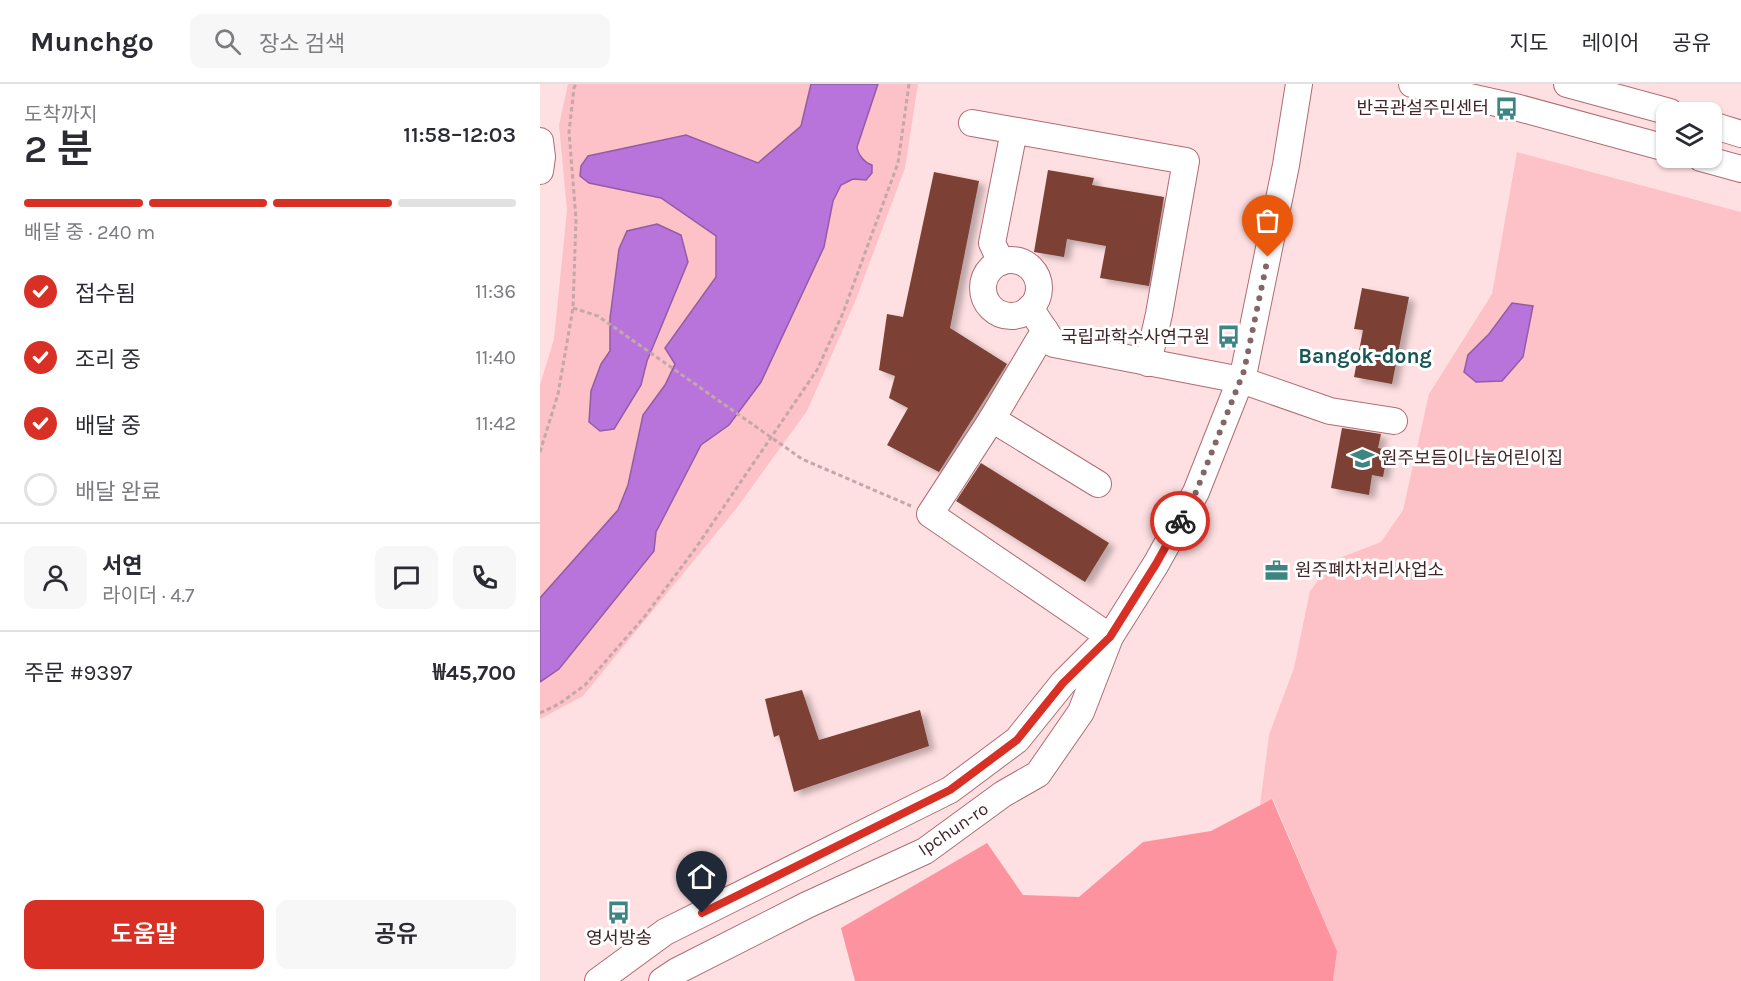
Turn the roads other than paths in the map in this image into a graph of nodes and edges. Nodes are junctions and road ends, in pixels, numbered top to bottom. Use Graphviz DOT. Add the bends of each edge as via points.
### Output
graph roads {
  1 [pos="1299,84"];
  2 [pos="1412,84"];
  3 [pos="1567,84"];
  4 [pos="1656,108"];
  5 [pos="972,123"];
  6 [pos="1722,128"];
  7 [pos="1014,131"];
  8 [pos="1741,134"];
  9 [pos="540,141"];
  10 [pos="1656,145"];
  11 [pos="1722,164"];
  12 [pos="1741,170"];
  13 [pos="540,171"];
  14 [pos="1001,262"];
  15 [pos="1030,308"];
  16 [pos="1045,330"];
  17 [pos="1148,363"];
  18 [pos="1241,380"];
  19 [pos="992,419"];
  20 [pos="1394,421"];
  21 [pos="1098,484"];
  22 [pos="1110,637"];
  23 [pos="598,981"];
  24 [pos="662,981"];
  1 -- 18 [label="street, Ipchun-ro" via="1287,165"];
  2 -- 10 [label="street"];
  3 -- 4 [label="street"];
  5 -- 7 [label="street"];
  6 -- 8 [label="street"];
  7 -- 14 [label="street" via="992,243"];
  7 -- 17 [label="street" via="1186,161"];
  9 -- 13 [label="street"];
  11 -- 12 [label="street"];
  14 -- 15 [label="street" via="1018,261 1033,271 1039,288"];
  14 -- 15 [label="street" via="987,274 983,293 987,302 992,309 1010,316"];
  15 -- 16 [label="street"];
  16 -- 17 [label="street" via="1054,344"];
  16 -- 19 [label="street"];
  17 -- 18 [label="street"];
  18 -- 20 [label="street" via="1330,411"];
  18 -- 22 [label="street, Ipchun-ro" via="1196,492"];
  19 -- 21 [label="street"];
  19 -- 22 [label="street" via="930,514"];
  22 -- 23 [label="street, Ipchun-ro" via="1063,683 1017,740 950,790 665,932"];
  22 -- 24 [label="street, Ipchun-ro" via="1081,712 1038,774 1003,794 925,851 807,905"];
}
